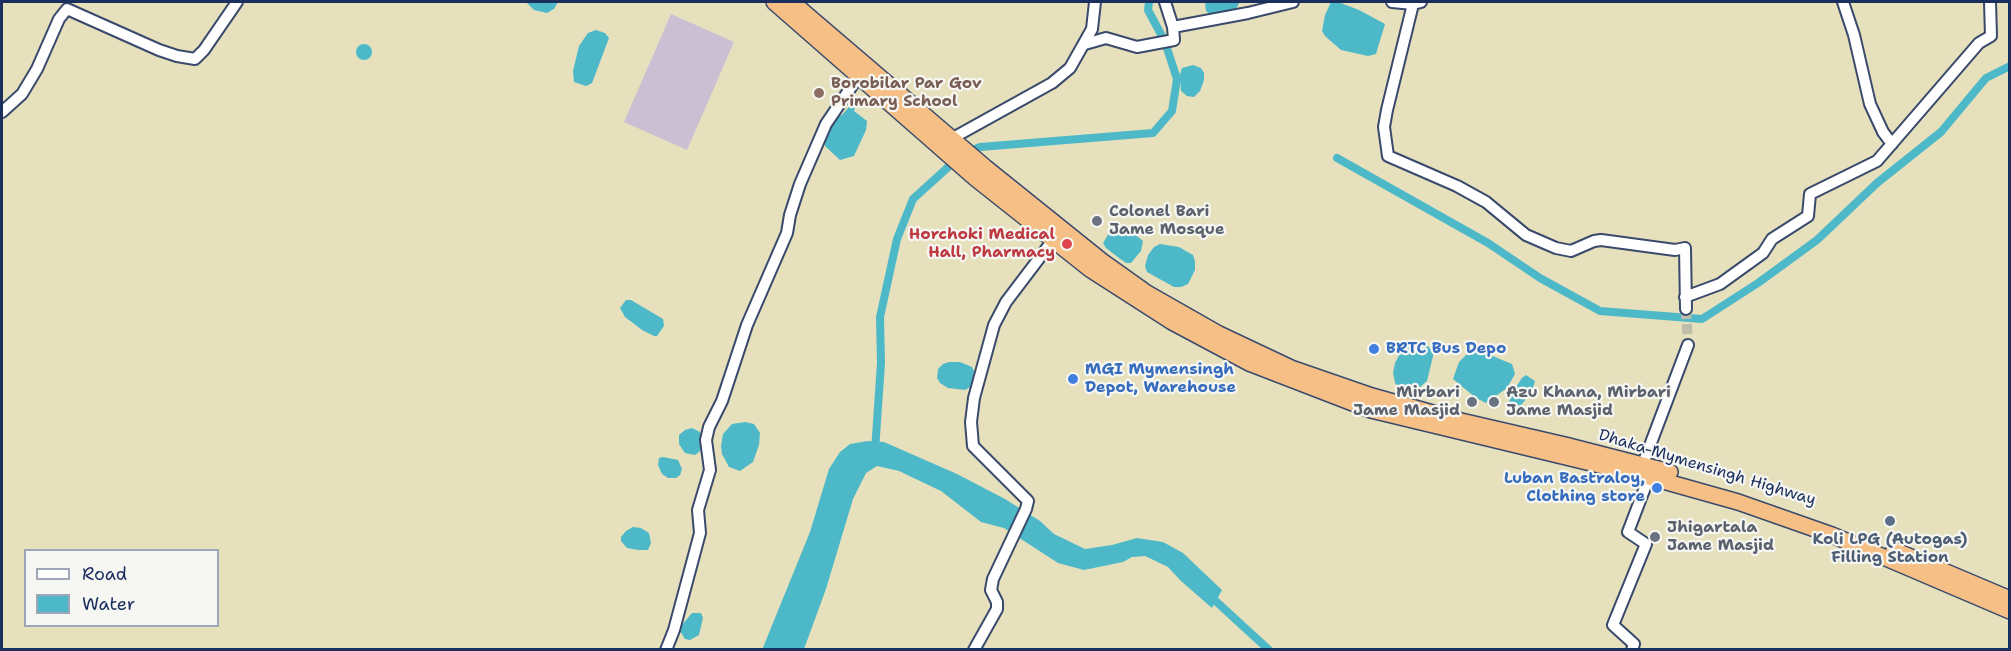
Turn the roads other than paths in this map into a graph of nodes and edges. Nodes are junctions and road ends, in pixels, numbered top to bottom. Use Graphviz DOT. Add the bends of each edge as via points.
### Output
graph roads {
  1 [pos="237,2"];
  2 [pos="774,2"];
  3 [pos="792,2"];
  4 [pos="1095,2"];
  5 [pos="1165,2"];
  6 [pos="1293,2"];
  7 [pos="1392,2"];
  8 [pos="1416,2"];
  9 [pos="1843,2"];
  10 [pos="1990,2"];
  11 [pos="1173,27"];
  12 [pos="1085,44"];
  13 [pos="858,77"];
  14 [pos="2,112"];
  15 [pos="944,143"];
  16 [pos="1892,144"];
  17 [pos="980,173"];
  18 [pos="1053,240"];
  19 [pos="1685,297"];
  20 [pos="1686,309"];
  21 [pos="1688,345"];
  22 [pos="1646,470"];
  23 [pos="2010,599"];
  24 [pos="2010,611"];
  25 [pos="666,650"];
  26 [pos="974,650"];
  27 [pos="1632,650"];
  1 -- 14 [label="street" via="195,59 159,50 67,9 22,94"];
  2 -- 13 [label="highway"];
  3 -- 15 [label="highway, Dhaka-Mymensingh Highway"];
  4 -- 12 [label="street" via="1092,29"];
  5 -- 11 [label="street"];
  6 -- 11 [label="street"];
  7 -- 8 [label="street"];
  8 -- 19 [label="street" via="1384,127 1388,156 1467,191 1526,235 1556,248 1571,251 1601,240 1685,248"];
  9 -- 16 [label="street" via="1870,104"];
  10 -- 16 [label="street" via="1991,36 1979,43"];
  11 -- 12 [label="street" via="1174,40 1155,44 1137,47 1106,38"];
  12 -- 15 [label="street" via="1070,68 1052,83"];
  13 -- 15 [label="highway"];
  13 -- 25 [label="street" via="826,124 800,184 787,233 709,427 706,440 710,470 699,510 700,533"];
  15 -- 17 [label="highway, Dhaka-Mymensingh Highway"];
  16 -- 19 [label="street" via="1877,161 1810,194 1808,216 1772,239 1764,253 1720,284"];
  17 -- 18 [label="highway, Dhaka-Mymensingh Highway"];
  17 -- 22 [label="highway, Dhaka-Mymensingh Highway" via="1147,293 1219,334 1292,368 1372,396"];
  18 -- 22 [label="highway, Dhaka-Mymensingh Highway" via="1091,270 1172,322 1249,363 1312,389 1371,410"];
  18 -- 26 [label="street" via="1006,302 994,325 979,373 971,422 973,446 1028,501 993,579 991,590 998,609"];
  19 -- 20 [label="street"];
  21 -- 22 [label="street"];
  22 -- 23 [label="highway, Dhaka-Mymensingh Highway" via="1780,506"];
  22 -- 24 [label="highway, Dhaka-Mymensingh Highway" via="1832,534"];
  22 -- 27 [label="street" via="1628,532 1646,544 1613,625 1634,644"];
}
